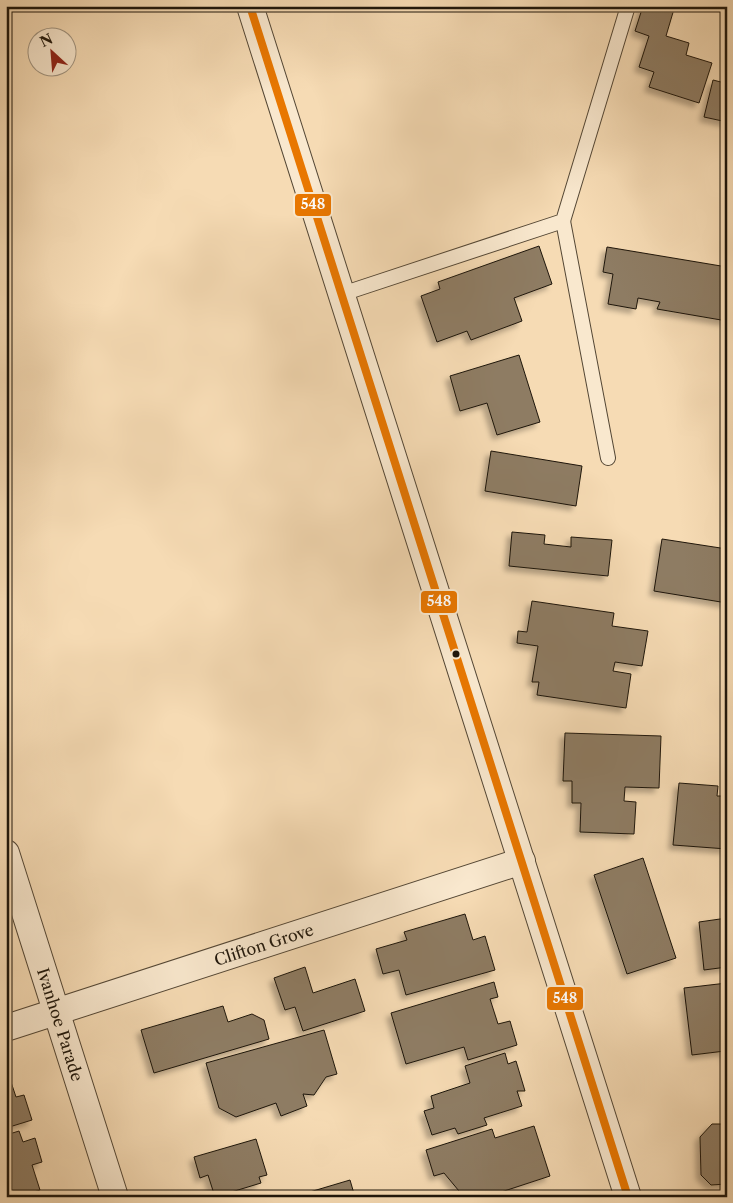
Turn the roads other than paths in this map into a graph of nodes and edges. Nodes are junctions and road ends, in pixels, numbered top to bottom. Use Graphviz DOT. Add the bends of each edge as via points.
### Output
graph roads {
  1 [pos="250,6"];
  2 [pos="628,6"];
  3 [pos="564,222"];
  4 [pos="342,294"];
  5 [pos="608,458"];
  6 [pos="6,852"];
  7 [pos="522,861"];
  8 [pos="56,1012"];
  9 [pos="6,1028"];
  10 [pos="116,1197"];
  11 [pos="628,1197"];
  1 -- 4 [label="street"];
  2 -- 3 [label="lane"];
  3 -- 4 [label="lane"];
  3 -- 5 [label="lane"];
  4 -- 7 [label="street"];
  6 -- 8 [label="street, Ivanhoe Parade"];
  7 -- 8 [label="street, Clifton Grove"];
  7 -- 11 [label="street"];
  8 -- 9 [label="street, Clifton Grove"];
  8 -- 10 [label="street, Ivanhoe Parade"];
}
